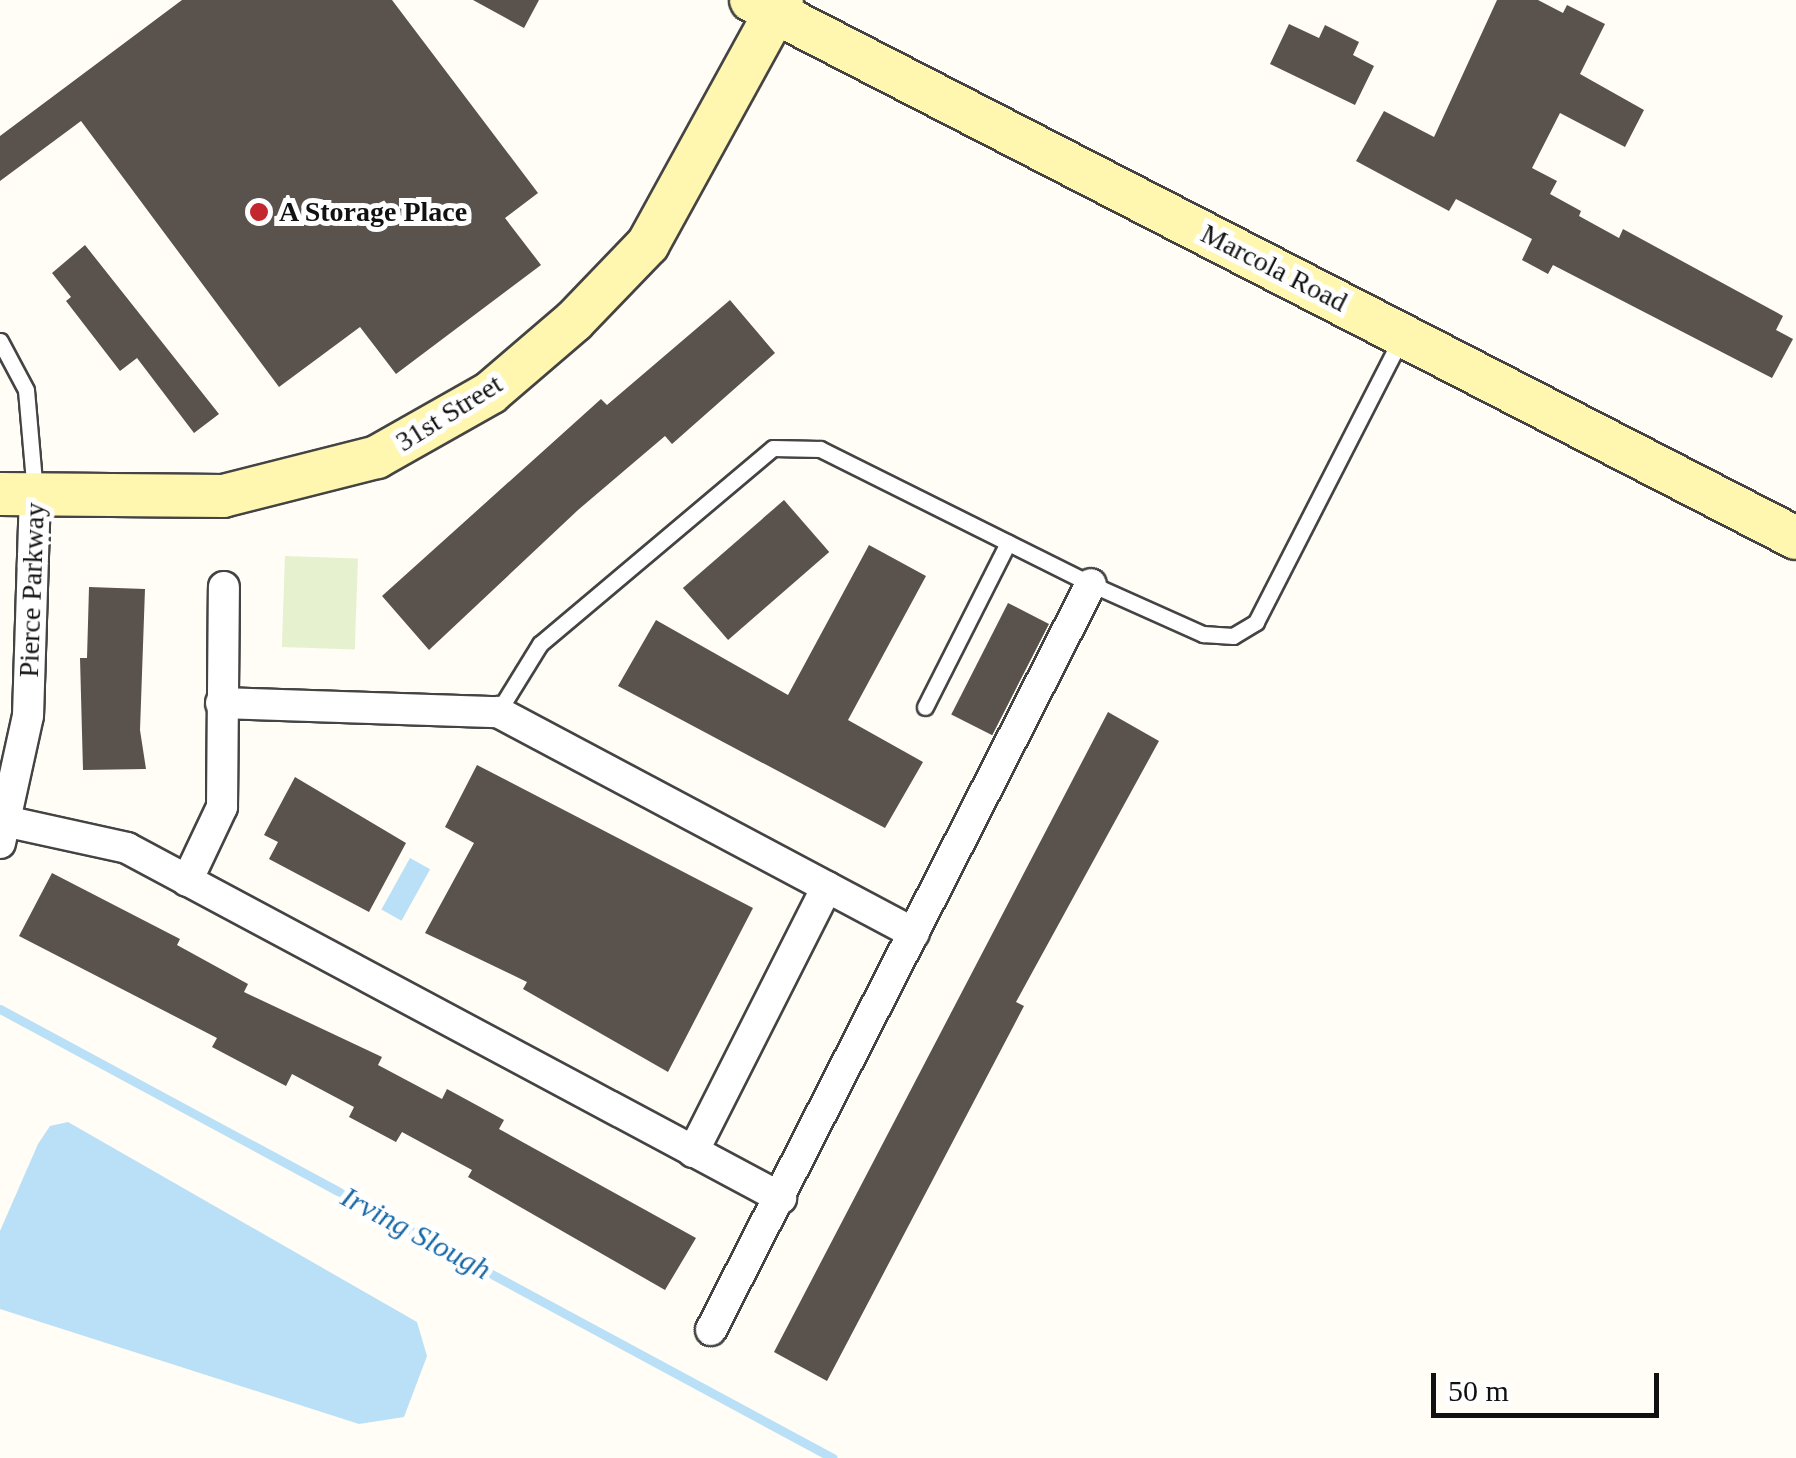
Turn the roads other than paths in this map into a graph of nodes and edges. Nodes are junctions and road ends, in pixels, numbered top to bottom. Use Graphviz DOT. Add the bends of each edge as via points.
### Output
graph roads {
  1 [pos="770,4"];
  2 [pos="1403,333"];
  3 [pos="0,341"];
  4 [pos="18,495"];
  5 [pos="1796,538"];
  6 [pos="1008,542"];
  7 [pos="1091,584"];
  8 [pos="224,587"];
  9 [pos="221,703"];
  10 [pos="924,707"];
  11 [pos="498,712"];
  12 [pos="3,828"];
  13 [pos="186,880"];
  14 [pos="827,887"];
  15 [pos="914,933"];
  16 [pos="693,1152"];
  17 [pos="781,1198"];
  18 [pos="711,1330"];
  1 -- 2 [label="main road, Marcola Road"];
  1 -- 4 [label="main road, 31st Street" via="648,244 490,393 376,457 223,496"];
  2 -- 5 [label="main road, Marcola Road"];
  2 -- 7 [label="lane" via="1256,622 1233,636 1203,634"];
  3 -- 4 [label="lane, Pierce Parkway" via="26,390"];
  4 -- 12 [label="street, Pierce Parkway" via="28,716"];
  6 -- 7 [label="lane"];
  6 -- 10 [label="lane"];
  6 -- 11 [label="lane" via="820,448 773,448 540,644"];
  7 -- 15 [label="street"];
  8 -- 9 [label="street"];
  9 -- 11 [label="street"];
  9 -- 13 [label="street" via="222,807"];
  11 -- 14 [label="street"];
  12 -- 13 [label="street" via="127,848"];
  13 -- 16 [label="street"];
  14 -- 15 [label="street"];
  14 -- 16 [label="street"];
  15 -- 17 [label="street"];
  16 -- 17 [label="street"];
  17 -- 18 [label="street"];
}
